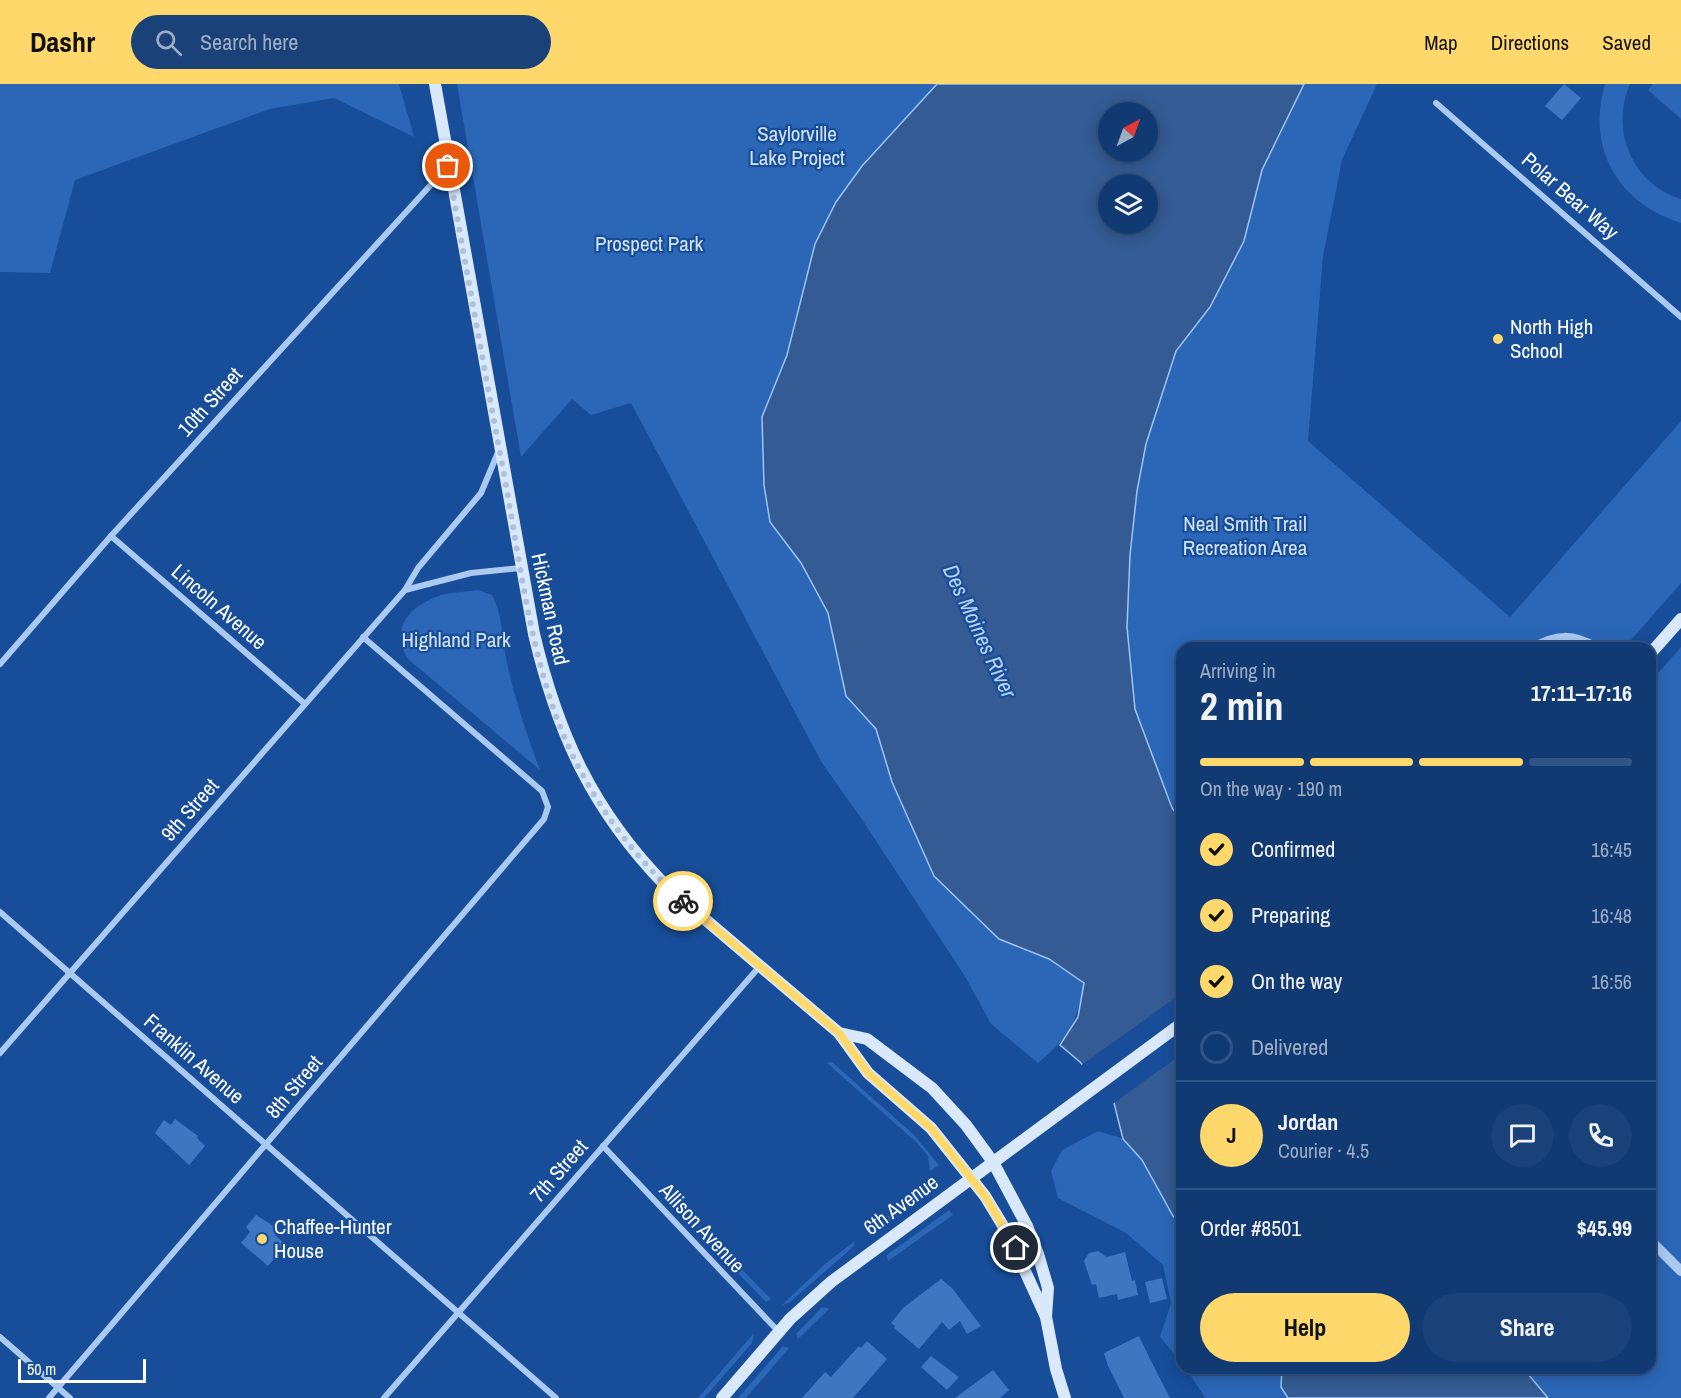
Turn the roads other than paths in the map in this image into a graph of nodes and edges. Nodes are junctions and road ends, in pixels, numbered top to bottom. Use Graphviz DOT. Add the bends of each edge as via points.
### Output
graph roads {
  1 [pos="435,84"];
  2 [pos="1436,103"];
  3 [pos="448,166"];
  4 [pos="1681,317"];
  5 [pos="499,450"];
  6 [pos="111,536"];
  7 [pos="521,568"];
  8 [pos="405,590"];
  9 [pos="1681,619"];
  10 [pos="363,637"];
  11 [pos="1544,642"];
  12 [pos="1586,642"];
  13 [pos="1656,647"];
  14 [pos="0,664"];
  15 [pos="305,704"];
  16 [pos="0,912"];
  17 [pos="760,966"];
  18 [pos="70,973"];
  19 [pos="1176,1027"];
  20 [pos="839,1033"];
  21 [pos="0,1053"];
  22 [pos="267,1144"];
  23 [pos="603,1146"];
  24 [pos="993,1162"];
  25 [pos="971,1178"];
  26 [pos="1656,1246"];
  27 [pos="1681,1271"];
  28 [pos="458,1312"];
  29 [pos="1046,1317"];
  30 [pos="779,1332"];
  31 [pos="0,1336"];
  32 [pos="58,1388"];
  33 [pos="49,1398"];
  34 [pos="70,1398"];
  35 [pos="384,1398"];
  36 [pos="556,1398"];
  37 [pos="722,1398"];
  38 [pos="1065,1398"];
  1 -- 3 [label="main road, Hickman Road"];
  2 -- 4 [label="street, Polar Bear Way"];
  3 -- 5 [label="main road, Hickman Road"];
  3 -- 6 [label="street, 10th Street"];
  5 -- 7 [label="main road, Hickman Road"];
  5 -- 8 [label="street, 9th Street" via="480,493 418,568"];
  6 -- 14 [label="street, 10th Street"];
  6 -- 15 [label="street, Lincoln Avenue"];
  7 -- 8 [label="street" via="471,573"];
  7 -- 17 [label="main road, Hickman Road" via="549,696 579,768 640,859"];
  8 -- 10 [label="street, 9th Street"];
  9 -- 13 [label="main road"];
  10 -- 15 [label="street, 9th Street"];
  10 -- 22 [label="street, 8th Street" via="542,791 548,807 544,819"];
  11 -- 12 [label="street" via="1564,637"];
  15 -- 18 [label="street, 9th Street"];
  16 -- 18 [label="street, Franklin Avenue"];
  17 -- 20 [label="main road, Hickman Road"];
  17 -- 23 [label="street, 7th Street"];
  18 -- 21 [label="street, 9th Street"];
  18 -- 22 [label="street, Franklin Avenue"];
  19 -- 24 [label="main road, 6th Avenue"];
  20 -- 24 [label="main road, Hickman Road" via="867,1039 932,1088"];
  20 -- 25 [label="main road, Hickman Road" via="868,1073 931,1128"];
  22 -- 28 [label="street, Franklin Avenue"];
  22 -- 32 [label="street, 8th Street"];
  23 -- 28 [label="street, 7th Street"];
  23 -- 30 [label="street, Allison Avenue"];
  24 -- 25 [label="main road, 6th Avenue"];
  24 -- 29 [label="main road, Hickman Road" via="1038,1254 1048,1288"];
  25 -- 29 [label="main road, Hickman Road" via="1008,1234"];
  25 -- 30 [label="main road, 6th Avenue" via="831,1282"];
  26 -- 27 [label="street"];
  28 -- 35 [label="street, 7th Street"];
  28 -- 36 [label="street, Franklin Avenue"];
  29 -- 38 [label="main road"];
  30 -- 37 [label="main road, 6th Avenue"];
  31 -- 32 [label="street"];
  32 -- 33 [label="street, 8th Street"];
  32 -- 34 [label="street"];
}
